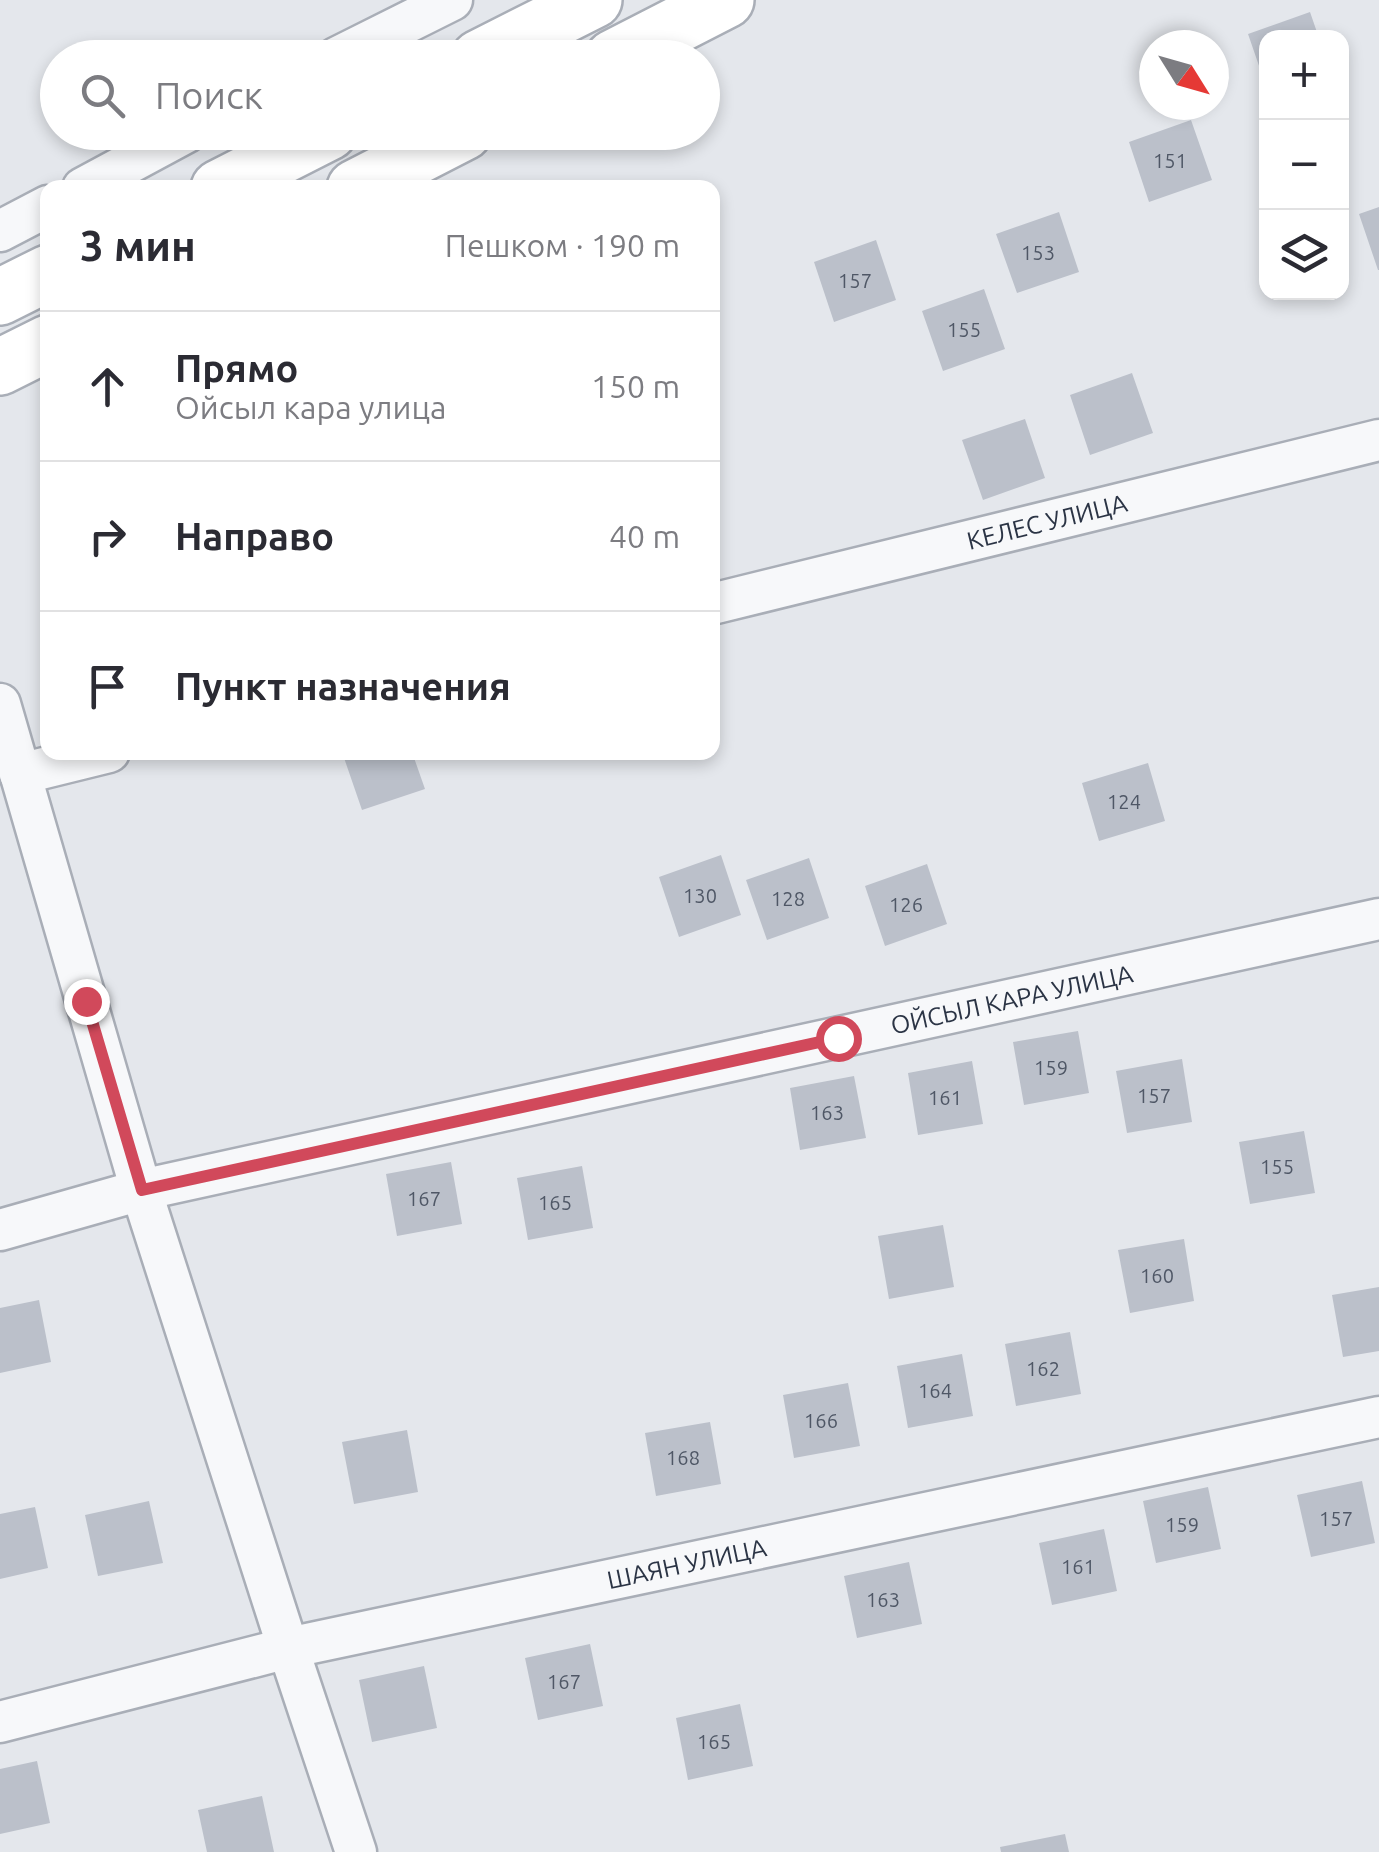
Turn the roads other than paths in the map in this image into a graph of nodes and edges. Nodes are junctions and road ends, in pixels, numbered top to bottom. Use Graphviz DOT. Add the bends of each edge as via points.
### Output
graph roads {
  1 [pos="452,0"];
  2 [pos="594,0"];
  3 [pos="726,0"];
  4 [pos="372,40"];
  5 [pos="515,40"];
  6 [pos="647,40"];
  7 [pos="154,150"];
  8 [pos="294,150"];
  9 [pos="429,150"];
  10 [pos="98,180"];
  11 [pos="235,180"];
  12 [pos="371,180"];
  13 [pos="40,210"];
  14 [pos="0,231"];
  15 [pos="40,277"];
  16 [pos="0,297"];
  17 [pos="40,347"];
  18 [pos="0,366"];
  19 [pos="1379,440"];
  20 [pos="720,602"];
  21 [pos="2,719"];
  22 [pos="77,760"];
  23 [pos="20,774"];
  24 [pos="1379,919"];
  25 [pos="142,1190"];
  26 [pos="0,1230"];
  27 [pos="1379,1417"];
  28 [pos="288,1648"];
  29 [pos="0,1722"];
  30 [pos="356,1852"];
  1 -- 4 [label="street"];
  2 -- 5 [label="main road"];
  3 -- 6 [label="main road"];
  7 -- 10 [label="street"];
  8 -- 11 [label="main road"];
  9 -- 12 [label="main road"];
  13 -- 14 [label="street"];
  15 -- 16 [label="main road"];
  17 -- 18 [label="main road"];
  19 -- 20 [label="street, КЕЛЕС УЛИЦА"];
  21 -- 23 [label="street"];
  22 -- 23 [label="street"];
  23 -- 25 [label="street"];
  24 -- 25 [label="street, ОЙСЫЛ КАРА УЛИЦА"];
  25 -- 26 [label="street, ОЙСЫЛ КАРА УЛИЦА"];
  25 -- 28 [label="street"];
  27 -- 28 [label="street, ШАЯН УЛИЦА"];
  28 -- 29 [label="street, ШАЯН УЛИЦА"];
  28 -- 30 [label="street"];
}
